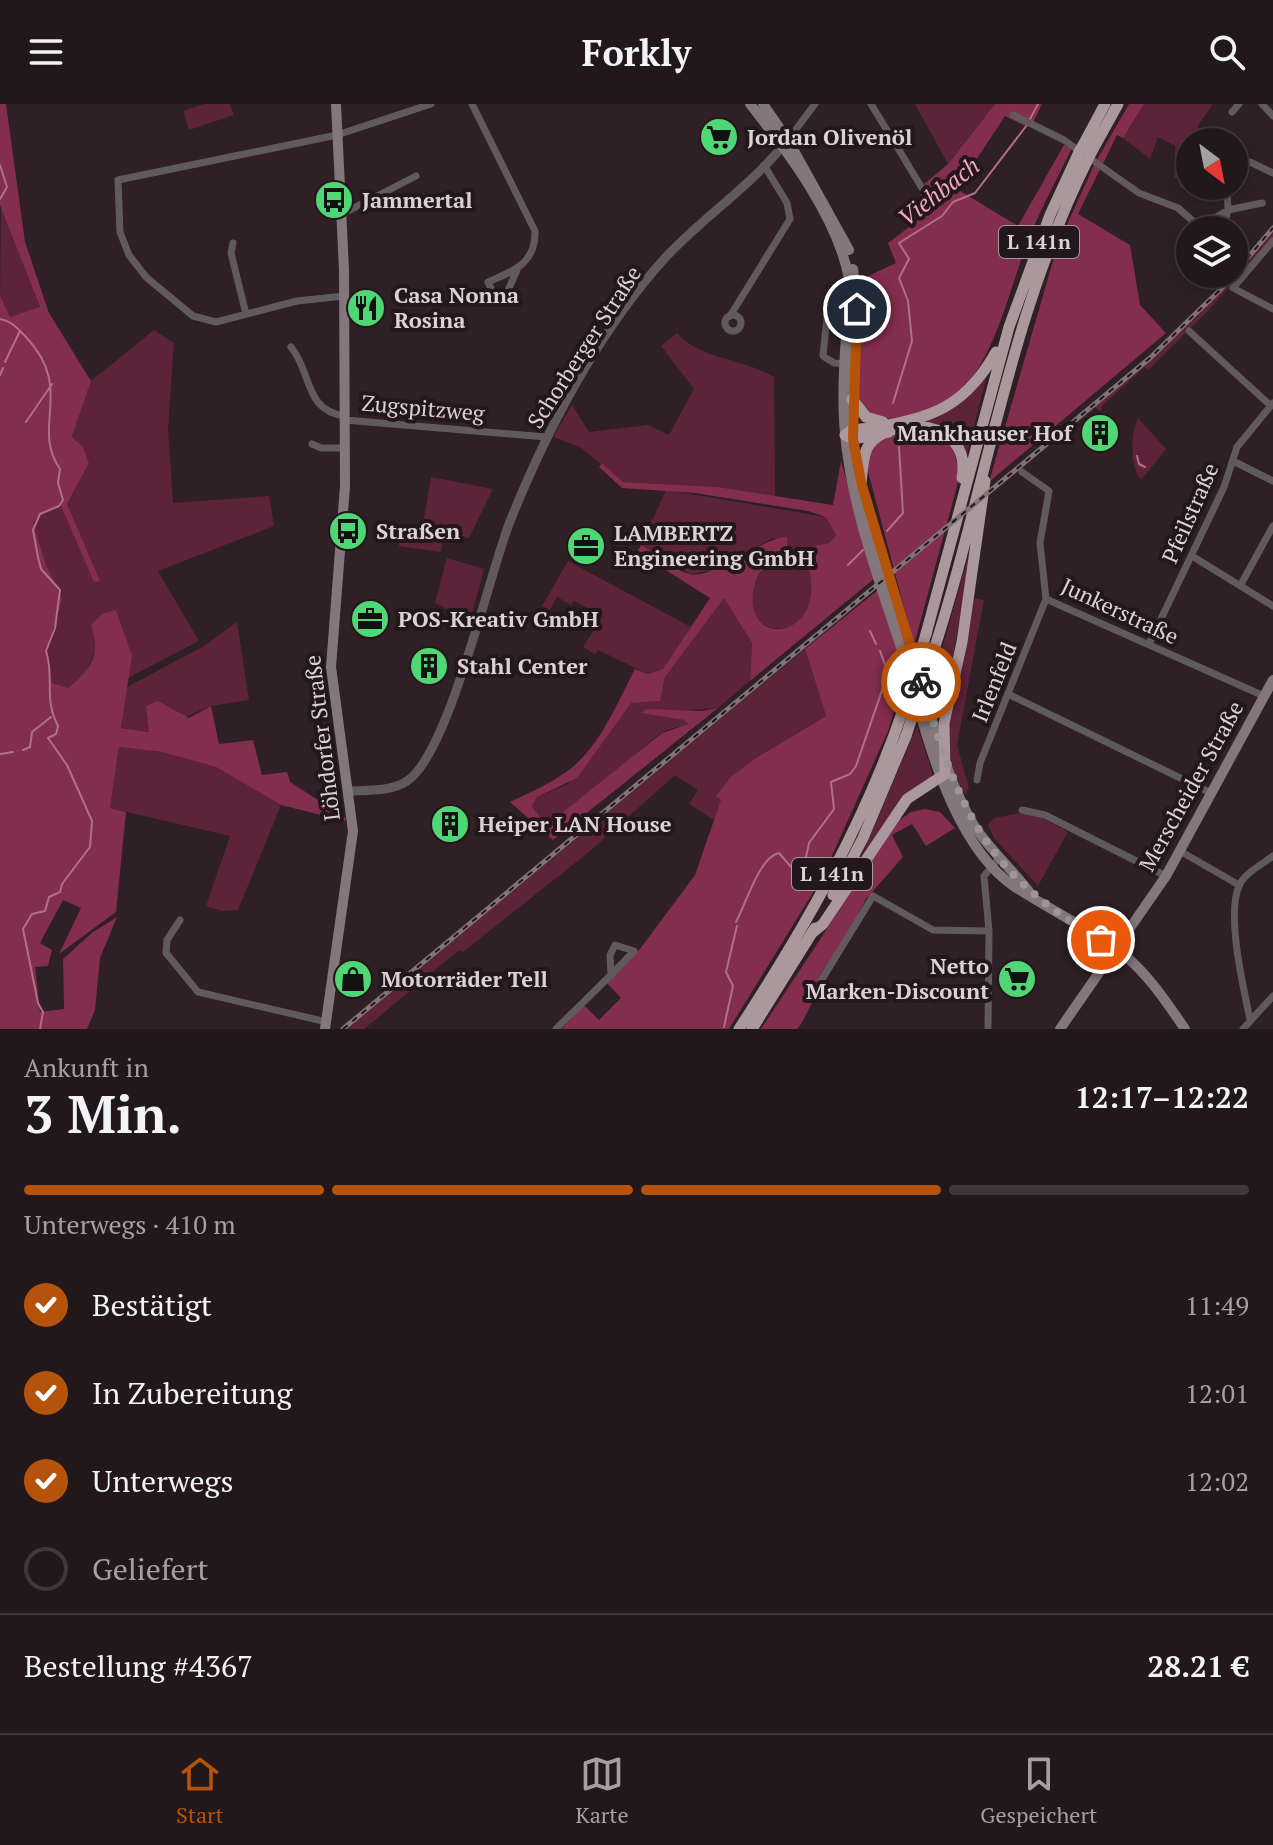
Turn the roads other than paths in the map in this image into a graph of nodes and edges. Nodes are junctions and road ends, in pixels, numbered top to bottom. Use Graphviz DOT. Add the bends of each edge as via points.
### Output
graph roads {
  1 [pos="336,104"];
  2 [pos="431,104"];
  3 [pos="472,104"];
  4 [pos="750,104"];
  5 [pos="763,104"];
  6 [pos="815,104"];
  7 [pos="871,104"];
  8 [pos="1105,104"];
  9 [pos="1118,104"];
  10 [pos="1239,104"];
  11 [pos="1232,112"];
  12 [pos="1013,115"];
  13 [pos="337,135"];
  14 [pos="786,143"];
  15 [pos="1085,152"];
  16 [pos="1248,163"];
  17 [pos="764,165"];
  18 [pos="1273,173"];
  19 [pos="416,176"];
  20 [pos="922,188"];
  21 [pos="1228,200"];
  22 [pos="1262,203"];
  23 [pos="1228,210"];
  24 [pos="342,214"];
  25 [pos="1226,216"];
  26 [pos="1273,241"];
  27 [pos="233,243"];
  28 [pos="517,270"];
  29 [pos="344,296"];
  30 [pos="828,307"];
  31 [pos="1273,309"];
  32 [pos="246,314"];
  33 [pos="730,316"];
  34 [pos="1189,331"];
  35 [pos="1006,334"];
  36 [pos="291,347"];
  37 [pos="849,364"];
  38 [pos="852,399"];
  39 [pos="1272,404"];
  40 [pos="345,418"];
  41 [pos="900,422"];
  42 [pos="889,432"];
  43 [pos="850,434"];
  44 [pos="546,437"];
  45 [pos="312,444"];
  46 [pos="345,448"];
  47 [pos="1233,461"];
  48 [pos="982,467"];
  49 [pos="1022,472"];
  50 [pos="1273,481"];
  51 [pos="861,482"];
  52 [pos="962,504"];
  53 [pos="1273,526"];
  54 [pos="1192,556"];
  55 [pos="1240,586"];
  56 [pos="1046,599"];
  57 [pos="1273,606"];
  58 [pos="1149,644"];
  59 [pos="955,680"];
  60 [pos="1273,680"];
  61 [pos="913,686"];
  62 [pos="1008,694"];
  63 [pos="1264,696"];
  64 [pos="926,700"];
  65 [pos="944,759"];
  66 [pos="941,778"];
  67 [pos="977,780"];
  68 [pos="348,791"];
  69 [pos="1211,793"];
  70 [pos="1022,810"];
  71 [pos="1180,851"];
  72 [pos="1273,856"];
  73 [pos="997,862"];
  74 [pos="1166,876"];
  75 [pos="1239,885"];
  76 [pos="180,920"];
  77 [pos="989,931"];
  78 [pos="812,933"];
  79 [pos="1116,949"];
  80 [pos="611,976"];
  81 [pos="821,981"];
  82 [pos="1273,996"];
  83 [pos="1250,1020"];
  84 [pos="326,1026"];
  85 [pos="556,1029"];
  86 [pos="739,1029"];
  87 [pos="752,1029"];
  88 [pos="988,1029"];
  89 [pos="1060,1029"];
  90 [pos="1185,1029"];
  91 [pos="1243,1029"];
  1 -- 13 [label="main road, Löhdorfer Straße"];
  2 -- 13 [label="street"];
  3 -- 28 [label="street" via="533,224 531,254"];
  4 -- 14 [label="main road"];
  5 -- 14 [label="main road"];
  6 -- 14 [label="street"];
  7 -- 20 [label="street"];
  8 -- 15 [label="highway, L 141n"];
  9 -- 15 [label="highway, L 141n"];
  10 -- 11 [label="street"];
  12 -- 23 [label="street" via="1064,140 1139,193 1178,208 1194,222 1211,221"];
  13 -- 24 [label="main road, Löhdorfer Straße"];
  13 -- 32 [label="street" via="118,180 121,236 146,277 199,319 216,322"];
  14 -- 17 [label="street, Schorberger Straße"];
  14 -- 37 [label="main road" via="846,262"];
  15 -- 35 [label="highway, L 141n" via="1032,259"];
  15 -- 48 [label="highway, L 141n" via="1037,279"];
  16 -- 18 [label="street"];
  17 -- 33 [label="street" via="789,207 790,219"];
  17 -- 44 [label="street, Schorberger Straße" via="656,269"];
  19 -- 24 [label="street"];
  21 -- 23 [label="street"];
  22 -- 23 [label="street"];
  23 -- 25 [label="street"];
  24 -- 29 [label="main road, Löhdorfer Straße"];
  26 -- 31 [label="street" via="1233,286"];
  27 -- 32 [label="street"];
  29 -- 32 [label="street"];
  29 -- 40 [label="main road, Löhdorfer Straße"];
  30 -- 37 [label="street" via="822,355 830,362"];
  34 -- 39 [label="street"];
  35 -- 41 [label="highway" via="983,375 960,400 937,413"];
  35 -- 52 [label="highway, L 141n"];
  36 -- 40 [label="street" via="301,359 314,400 328,413"];
  37 -- 38 [label="main road"];
  37 -- 43 [label="main road"];
  38 -- 41 [label="highway" via="868,419"];
  38 -- 43 [label="main road"];
  39 -- 47 [label="street, Pfeilstraße" via="1242,439"];
  40 -- 44 [label="street, Zugspitzweg"];
  40 -- 46 [label="main road, Löhdorfer Straße"];
  41 -- 43 [label="highway"];
  42 -- 43 [label="highway"];
  42 -- 51 [label="highway" via="868,448"];
  42 -- 52 [label="highway" via="928,427 950,436 964,460"];
  43 -- 51 [label="main road"];
  43 -- 61 [label="main road" via="856,498"];
  44 -- 68 [label="street, Schorberger Straße" via="492,569 453,697 424,759 415,775 399,785"];
  45 -- 46 [label="street"];
  46 -- 68 [label="main road, Löhdorfer Straße" via="331,667"];
  47 -- 50 [label="street"];
  47 -- 54 [label="street, Pfeilstraße"];
  48 -- 59 [label="highway" via="985,485"];
  48 -- 78 [label="highway, L 141n, bridge" via="906,736 863,838"];
  49 -- 56 [label="street, Junkerstraße" via="1049,491 1040,543"];
  51 -- 64 [label="main road"];
  52 -- 86 [label="highway, L 141n, bridge" via="879,775 836,867"];
  53 -- 55 [label="street"];
  54 -- 55 [label="street"];
  54 -- 58 [label="street, Pfeilstraße"];
  55 -- 57 [label="street"];
  56 -- 58 [label="street, Junkerstraße"];
  56 -- 62 [label="street, Irlenfeld"];
  58 -- 63 [label="street, Junkerstraße"];
  59 -- 64 [label="highway" via="941,698"];
  59 -- 65 [label="highway" via="944,723"];
  60 -- 63 [label="main road, Merscheider Straße"];
  61 -- 64 [label="highway"];
  61 -- 66 [label="main road"];
  62 -- 67 [label="street, Irlenfeld"];
  62 -- 69 [label="street"];
  63 -- 69 [label="main road, Merscheider Straße"];
  64 -- 65 [label="main road"];
  65 -- 66 [label="highway"];
  65 -- 73 [label="main road"];
  66 -- 73 [label="main road" via="964,826"];
  66 -- 78 [label="highway" via="907,799"];
  68 -- 84 [label="main road, Löhdorfer Straße" via="353,842"];
  69 -- 71 [label="main road, Merscheider Straße"];
  70 -- 74 [label="street" via="1045,815"];
  71 -- 74 [label="main road, Merscheider Straße"];
  71 -- 75 [label="street"];
  72 -- 75 [label="street"];
  73 -- 77 [label="street" via="984,876"];
  73 -- 79 [label="main road" via="1015,887"];
  74 -- 79 [label="main road, Merscheider Straße"];
  75 -- 83 [label="street" via="1237,950"];
  76 -- 84 [label="street" via="167,940 166,953 198,992"];
  77 -- 81 [label="street" via="933,930 873,896"];
  77 -- 88 [label="street"];
  78 -- 87 [label="highway, L 141n"];
  79 -- 89 [label="main road, Merscheider Straße"];
  79 -- 90 [label="main road" via="1150,981"];
  80 -- 85 [label="street"];
  82 -- 83 [label="street"];
  83 -- 91 [label="street"];
}
